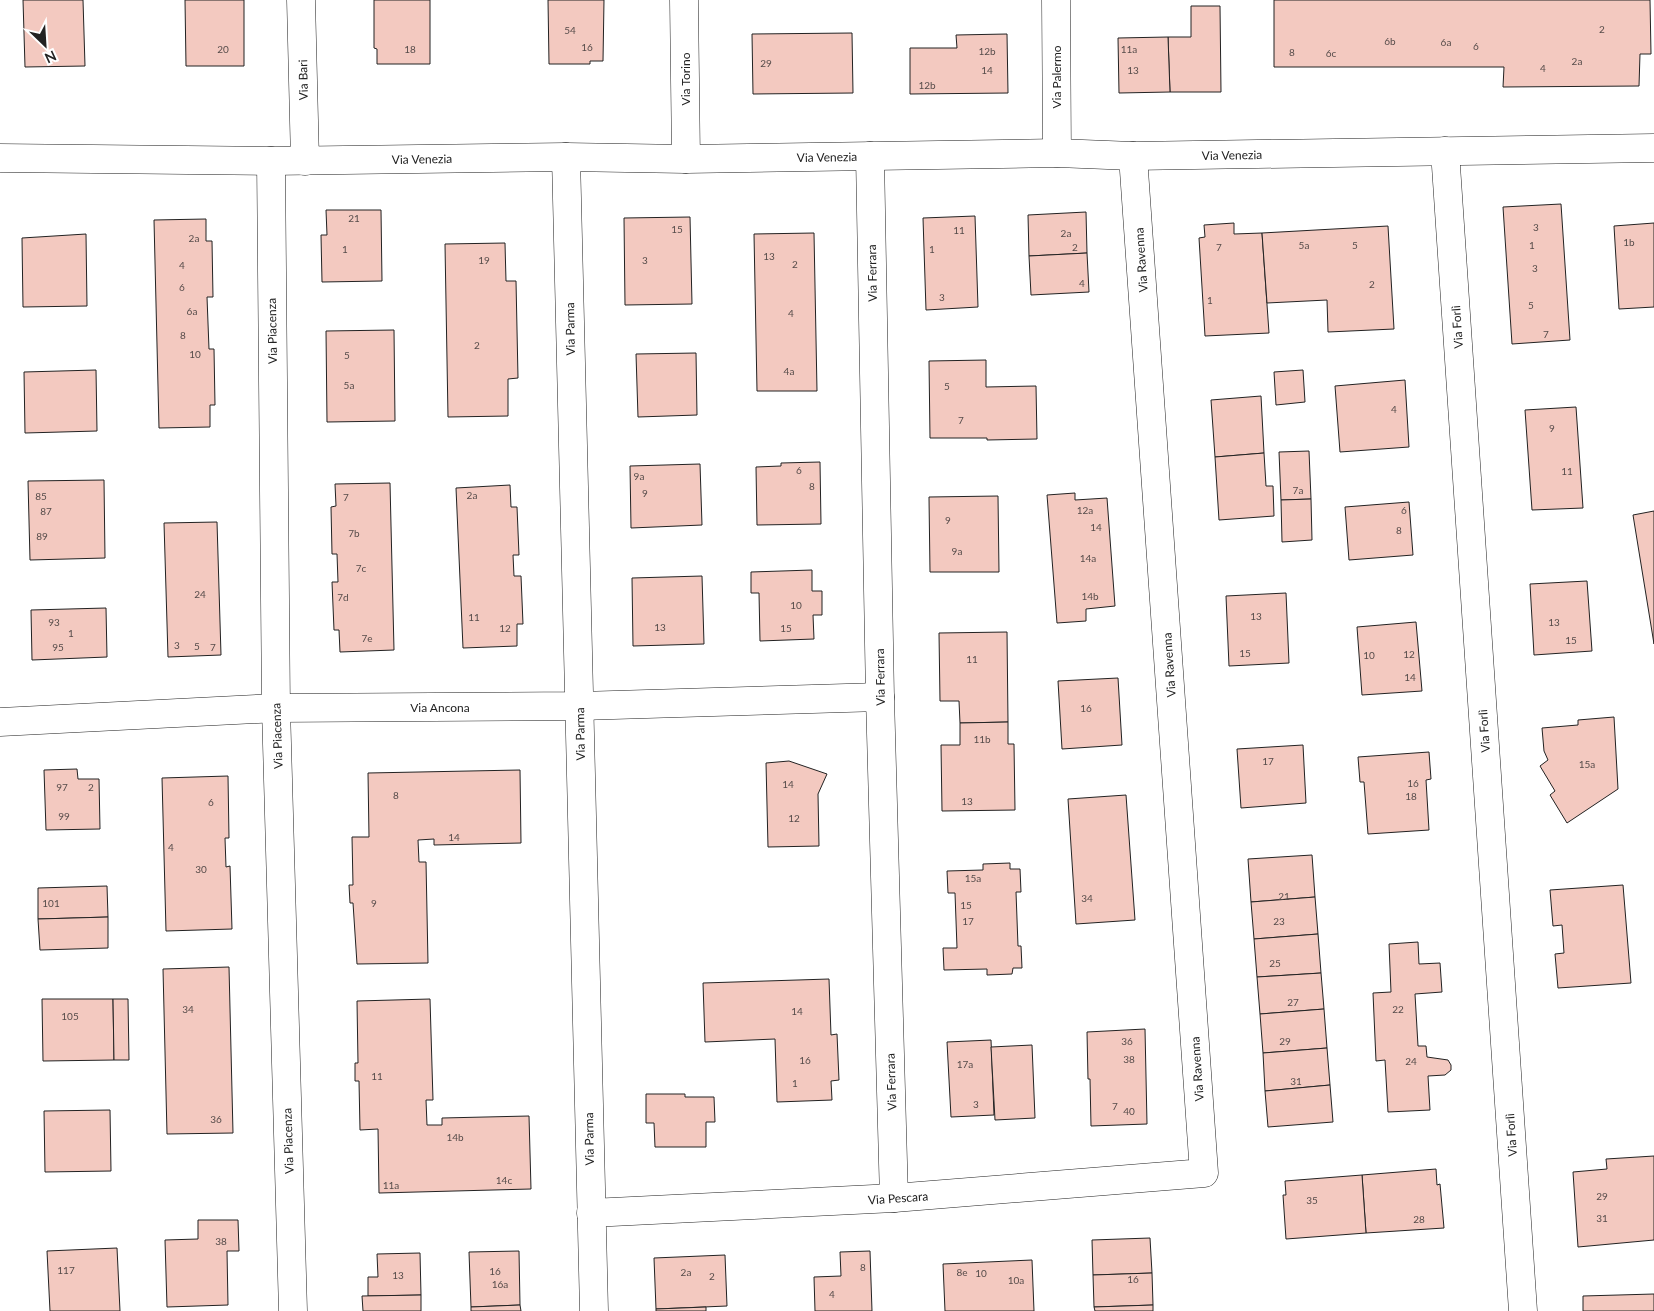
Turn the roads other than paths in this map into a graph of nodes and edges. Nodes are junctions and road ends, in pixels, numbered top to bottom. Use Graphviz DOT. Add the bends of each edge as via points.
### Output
graph roads {
  1 [pos="301,0"];
  2 [pos="684,0"];
  3 [pos="1056,0"];
  4 [pos="1654,148"];
  5 [pos="1445,150"];
  6 [pos="1057,153"];
  7 [pos="566,156"];
  8 [pos="870,156"];
  9 [pos="1133,156"];
  10 [pos="0,158"];
  11 [pos="686,159"];
  12 [pos="271,161"];
  13 [pos="305,161"];
  14 [pos="880,697"];
  15 [pos="580,706"];
  16 [pos="276,708"];
  17 [pos="0,722"];
  18 [pos="1204,1173"];
  19 [pos="894,1198"];
  20 [pos="591,1213"];
  21 [pos="293,1311"];
  22 [pos="594,1311"];
  23 [pos="1523,1311"];
  1 -- 13 [label="street, Via Bari"];
  2 -- 11 [label="street, Via Torino"];
  3 -- 6 [label="street, Via Palermo"];
  4 -- 5 [label="street, Via Venezia"];
  5 -- 9 [label="street, Via Venezia"];
  5 -- 23 [label="street, Via Forlì"];
  6 -- 8 [label="street, Via Venezia"];
  6 -- 9 [label="street, Via Venezia"];
  7 -- 11 [label="street, Via Venezia"];
  7 -- 13 [label="street, Via Venezia"];
  7 -- 15 [label="street, Via Parma"];
  8 -- 11 [label="street, Via Venezia"];
  8 -- 14 [label="street, Via Ferrara"];
  9 -- 18 [label="street, Via Ravenna"];
  10 -- 12 [label="street, Via Venezia"];
  12 -- 13 [label="street, Via Venezia"];
  12 -- 16 [label="street, Via Piacenza"];
  14 -- 15 [label="street, Via Ancona"];
  14 -- 19 [label="street, Via Ferrara"];
  15 -- 16 [label="street, Via Ancona"];
  15 -- 20 [label="street, Via Parma"];
  16 -- 17 [label="street, Via Ancona"];
  16 -- 21 [label="street, Via Piacenza"];
  18 -- 19 [label="street, Via Pescara"];
  19 -- 20 [label="street, Via Pescara"];
  20 -- 22 [label="street, Via Parma"];
}
